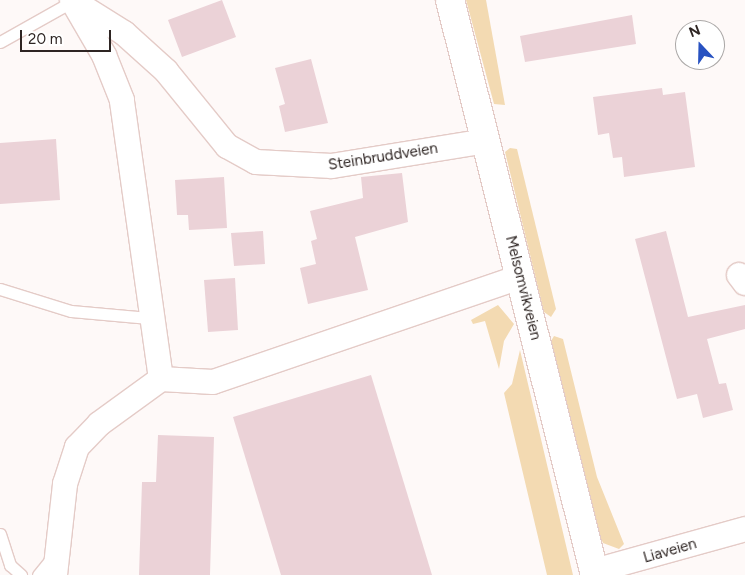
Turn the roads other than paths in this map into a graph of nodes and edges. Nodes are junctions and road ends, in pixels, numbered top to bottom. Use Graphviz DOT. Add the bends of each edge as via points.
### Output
graph roads {
  1 [pos="450,0"];
  2 [pos="72,1"];
  3 [pos="0,42"];
  4 [pos="486,141"];
  5 [pos="519,277"];
  6 [pos="0,289"];
  7 [pos="149,318"];
  8 [pos="161,379"];
  9 [pos="745,529"];
  10 [pos="0,534"];
  11 [pos="55,564"];
  12 [pos="594,573"];
  13 [pos="21,575"];
  14 [pos="38,575"];
  1 -- 4 [label="main road, Melsomvikveien"];
  2 -- 3 [label="lane"];
  2 -- 4 [label="street, Steinbruddveien" via="124,33 166,71 227,146 256,162 332,166"];
  2 -- 7 [label="street" via="104,55 122,100 138,201"];
  4 -- 5 [label="main road, Melsomvikveien"];
  5 -- 8 [label="street" via="213,382"];
  5 -- 12 [label="main road, Melsomvikveien"];
  6 -- 7 [label="lane" via="71,311"];
  7 -- 8 [label="street"];
  8 -- 11 [label="street" via="99,424 77,447 65,484"];
  9 -- 12 [label="street, Liaveien"];
  10 -- 13 [label="lane" via="8,561"];
  11 -- 14 [label="lane"];
}
